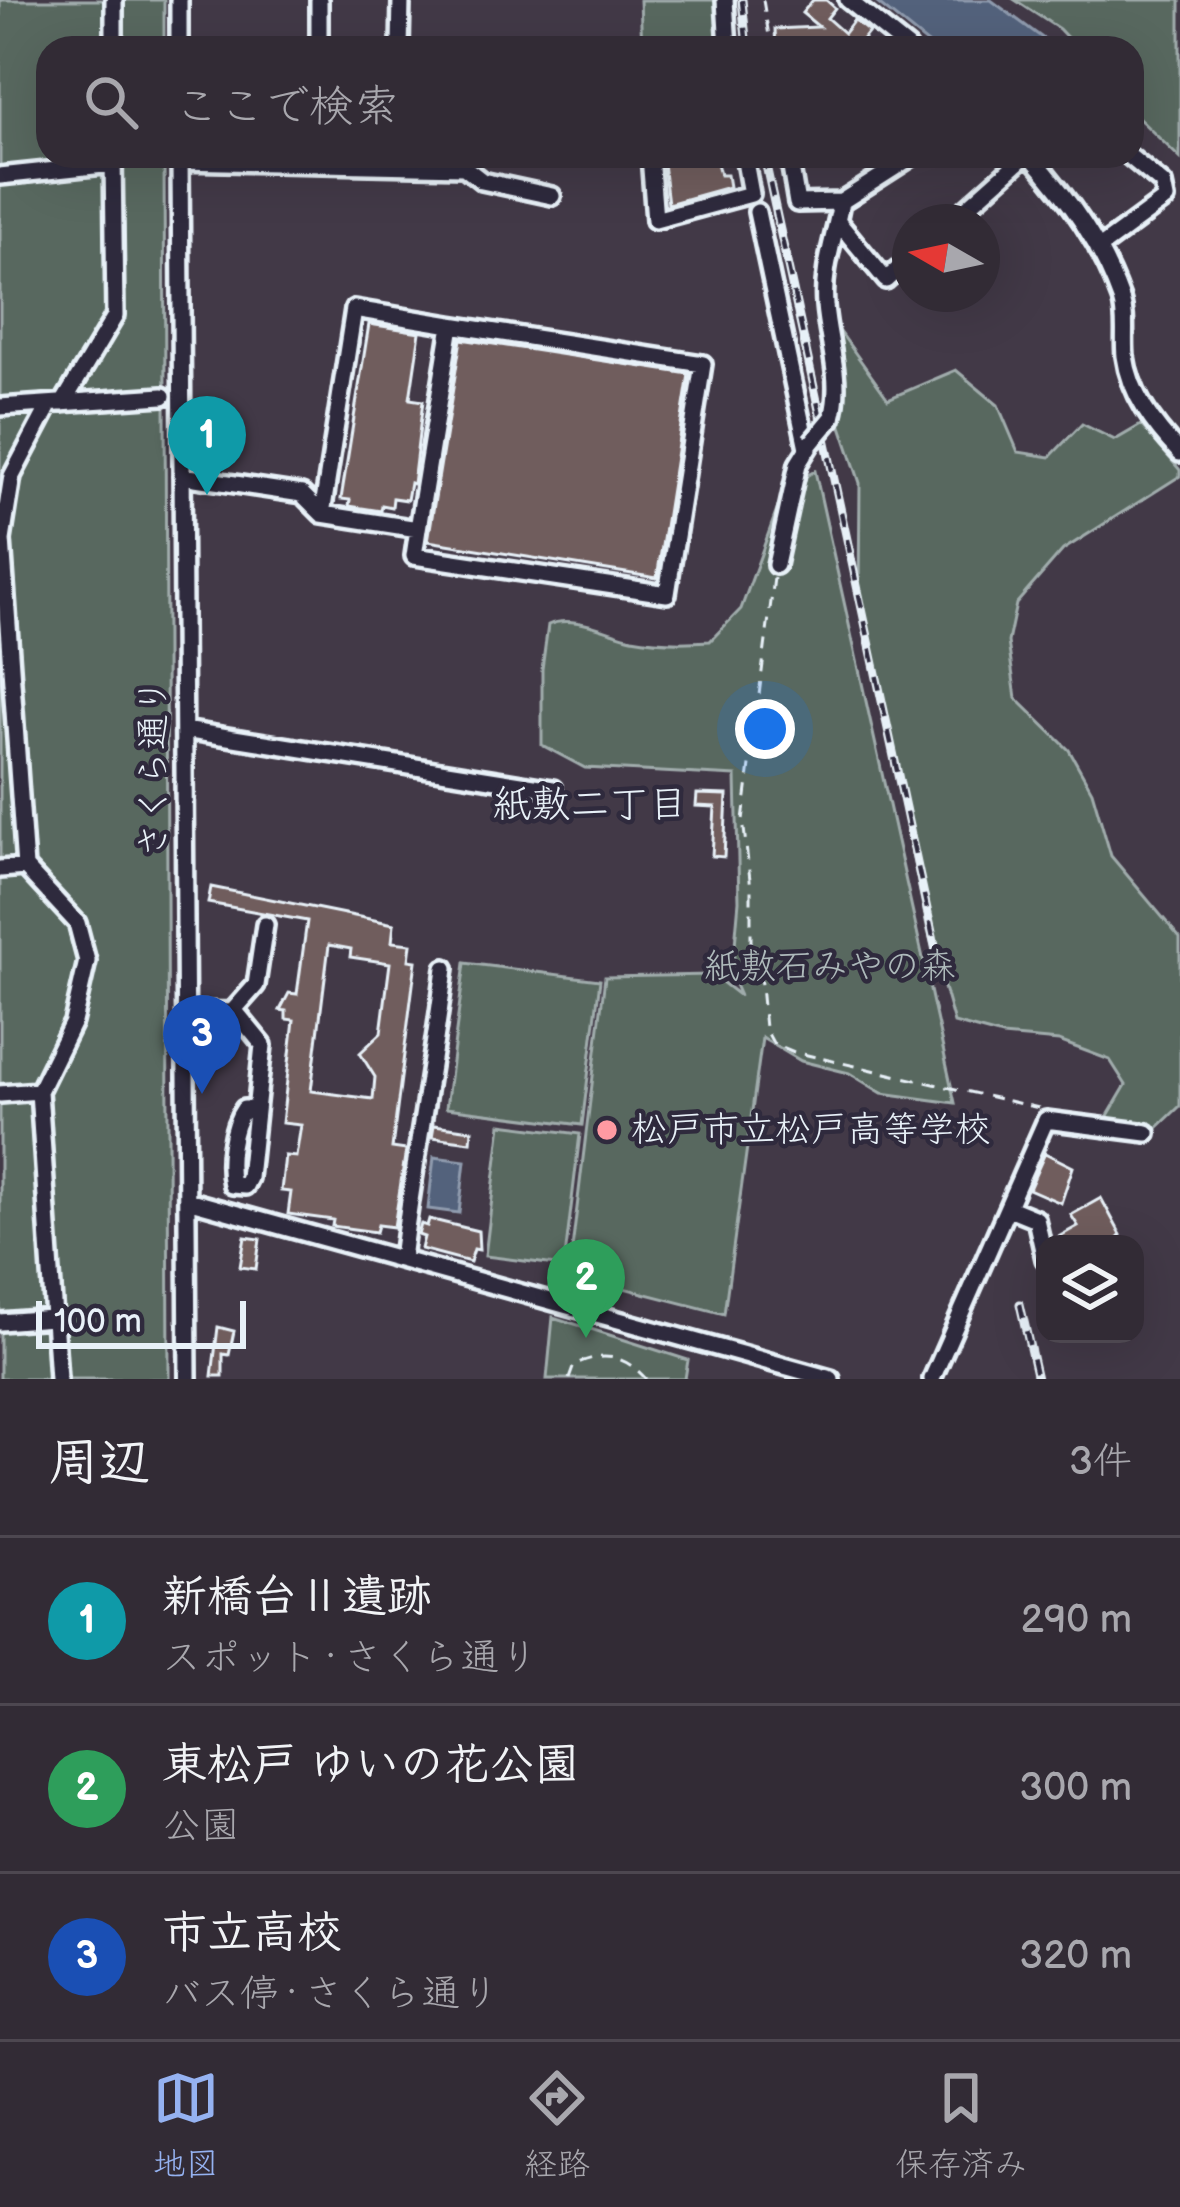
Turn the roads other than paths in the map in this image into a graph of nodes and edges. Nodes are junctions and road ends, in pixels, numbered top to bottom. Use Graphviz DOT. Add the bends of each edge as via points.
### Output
graph roads {
  1 [pos="114,0"];
  2 [pos="179,0"];
  3 [pos="319,0"];
  4 [pos="401,0"];
  5 [pos="725,0"];
  6 [pos="855,2"];
  7 [pos="114,36"];
  8 [pos="179,36"];
  9 [pos="319,36"];
  10 [pos="400,36"];
  11 [pos="727,36"];
  12 [pos="894,36"];
  13 [pos="56,168"];
  14 [pos="113,168"];
  15 [pos="180,168"];
  16 [pos="465,168"];
  17 [pos="651,168"];
  18 [pos="747,168"];
  19 [pos="791,168"];
  20 [pos="894,168"];
  21 [pos="1014,168"];
  22 [pos="1042,168"];
  23 [pos="1048,168"];
  24 [pos="1144,168"];
  25 [pos="1045,171"];
  26 [pos="0,176"];
  27 [pos="552,196"];
  28 [pos="841,202"];
  29 [pos="972,204"];
  30 [pos="757,212"];
  31 [pos="838,222"];
  32 [pos="1098,249"];
  33 [pos="892,274"];
  34 [pos="451,325"];
  35 [pos="164,396"];
  36 [pos="56,404"];
  37 [pos="0,407"];
  38 [pos="810,445"];
  39 [pos="1180,453"];
  40 [pos="182,476"];
  41 [pos="322,514"];
  42 [pos="418,529"];
  43 [pos="1,539"];
  44 [pos="776,565"];
  45 [pos="5,638"];
  46 [pos="184,730"];
  47 [pos="553,789"];
  48 [pos="25,867"];
  49 [pos="0,869"];
  50 [pos="265,925"];
  51 [pos="445,968"];
  52 [pos="186,1011"];
  53 [pos="232,1012"];
  54 [pos="39,1091"];
  55 [pos="0,1094"];
  56 [pos="256,1109"];
  57 [pos="1147,1133"];
  58 [pos="187,1200"];
  59 [pos="1009,1208"];
  60 [pos="1040,1235"];
  61 [pos="402,1259"];
  62 [pos="52,1318"];
  63 [pos="0,1322"];
  64 [pos="58,1379"];
  65 [pos="188,1379"];
  66 [pos="831,1379"];
  67 [pos="932,1379"];
  1 -- 7 [label="street"];
  2 -- 8 [label="street"];
  3 -- 9 [label="street"];
  4 -- 10 [label="street"];
  5 -- 11 [label="street"];
  6 -- 12 [label="street"];
  13 -- 26 [label="street"];
  14 -- 36 [label="street" via="116,316"];
  15 -- 40 [label="street, さくら通り"];
  16 -- 27 [label="street" via="482,181"];
  17 -- 18 [label="street" via="655,220 752,194"];
  19 -- 28 [label="street" via="797,203"];
  20 -- 28 [label="street"];
  21 -- 29 [label="street"];
  22 -- 25 [label="street"];
  23 -- 25 [label="street"];
  24 -- 32 [label="street" via="1163,184 1166,199"];
  25 -- 32 [label="street"];
  28 -- 31 [label="street"];
  30 -- 38 [label="street"];
  31 -- 33 [label="street" via="886,280"];
  31 -- 38 [label="street, bridge" via="824,302 838,390 832,418"];
  32 -- 39 [label="street" via="1123,304 1136,390 1151,422"];
  34 -- 41 [label="street" via="354,309"];
  34 -- 42 [label="street"];
  34 -- 42 [label="street" via="703,364 668,594 414,556"];
  35 -- 36 [label="street"];
  36 -- 37 [label="street"];
  36 -- 43 [label="street" via="12,476"];
  38 -- 44 [label="street" via="788,498"];
  40 -- 41 [label="street" via="302,494"];
  40 -- 46 [label="street, さくら通り"];
  41 -- 42 [label="street"];
  43 -- 45 [label="street"];
  45 -- 48 [label="street"];
  46 -- 47 [label="street"];
  46 -- 52 [label="street, さくら通り"];
  48 -- 49 [label="street"];
  48 -- 54 [label="street" via="77,923 87,961 73,1022"];
  50 -- 53 [label="street" via="256,985"];
  51 -- 61 [label="street"];
  52 -- 53 [label="street"];
  52 -- 58 [label="street, さくら通り"];
  53 -- 56 [label="street" via="263,1045"];
  54 -- 55 [label="street"];
  54 -- 62 [label="street"];
  57 -- 59 [label="street" via="1046,1120"];
  58 -- 61 [label="street"];
  58 -- 65 [label="street, さくら通り"];
  59 -- 60 [label="street" via="1036,1219"];
  59 -- 67 [label="street"];
  61 -- 66 [label="street"];
  62 -- 63 [label="street"];
  62 -- 64 [label="street"];
}
